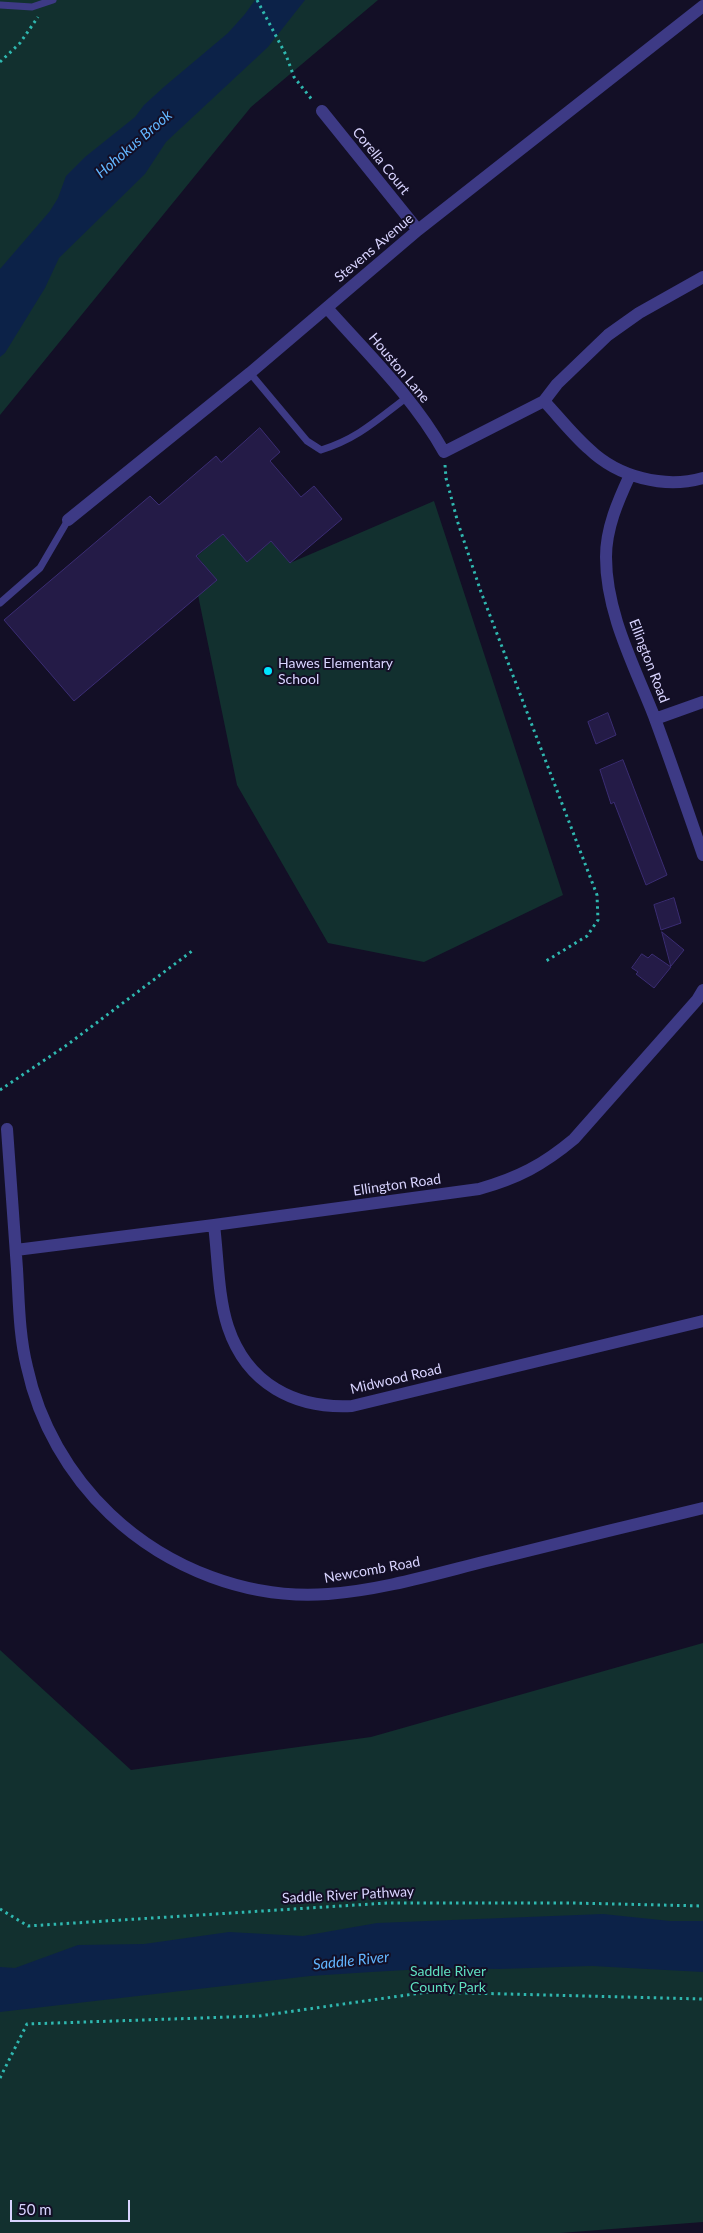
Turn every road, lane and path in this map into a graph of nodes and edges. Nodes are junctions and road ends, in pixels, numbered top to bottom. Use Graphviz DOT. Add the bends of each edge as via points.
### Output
graph roads {
  1 [pos="51,0"];
  2 [pos="257,0"];
  3 [pos="0,5"];
  4 [pos="703,6"];
  5 [pos="0,62"];
  6 [pos="322,111"];
  7 [pos="418,230"];
  8 [pos="703,277"];
  9 [pos="327,308"];
  10 [pos="250,373"];
  11 [pos="406,398"];
  12 [pos="544,401"];
  13 [pos="444,452"];
  14 [pos="630,475"];
  15 [pos="703,478"];
  16 [pos="68,520"];
  17 [pos="0,603"];
  18 [pos="703,702"];
  19 [pos="655,719"];
  20 [pos="703,855"];
  21 [pos="192,951"];
  22 [pos="546,961"];
  23 [pos="703,990"];
  24 [pos="0,1090"];
  25 [pos="7,1129"];
  26 [pos="214,1225"];
  27 [pos="16,1250"];
  28 [pos="703,1321"];
  29 [pos="703,1508"];
  30 [pos="703,1906"];
  31 [pos="0,1909"];
  32 [pos="703,1999"];
  33 [pos="0,2078"];
  1 -- 3 [label="lane" via="32,7"];
  1 -- 5 [label="path" via="20,43"];
  2 -- 6 [label="path" via="294,77"];
  4 -- 7 [label="street, Stevens Avenue"];
  6 -- 7 [label="street, Corella Court"];
  7 -- 9 [label="street, Stevens Avenue"];
  8 -- 12 [label="street" via="639,313 608,335"];
  9 -- 10 [label="street, Stevens Avenue"];
  9 -- 11 [label="street, Houston Lane"];
  10 -- 11 [label="lane" via="307,441 321,450 357,436"];
  10 -- 16 [label="street, Stevens Avenue"];
  11 -- 13 [label="street, Houston Lane"];
  12 -- 13 [label="street"];
  12 -- 14 [label="street" via="589,450"];
  13 -- 22 [label="path" via="448,487 481,592 596,896 598,920 586,936"];
  14 -- 15 [label="street" via="675,482"];
  14 -- 19 [label="street, Ellington Road" via="616,504 609,530 607,581 612,607"];
  16 -- 17 [label="lane" via="40,568"];
  18 -- 19 [label="street"];
  19 -- 20 [label="street, Ellington Road"];
  21 -- 24 [label="path" via="67,1045"];
  23 -- 26 [label="street, Ellington Road" via="574,1139 530,1171 479,1189"];
  25 -- 27 [label="street, Newcomb Road"];
  26 -- 27 [label="street, Ellington Road"];
  26 -- 28 [label="street, Midwood Road" via="224,1310 234,1345 259,1377 275,1389 309,1404 352,1406"];
  27 -- 29 [label="street, Newcomb Road" via="22,1341 27,1367 46,1425 63,1456 95,1499 122,1525 150,1547 204,1575 268,1592 329,1594 390,1584"];
  30 -- 31 [label="path, Saddle River Pathway" via="387,1903 28,1926"];
  32 -- 33 [label="path" via="428,1992 259,2016 27,2024"];
}
